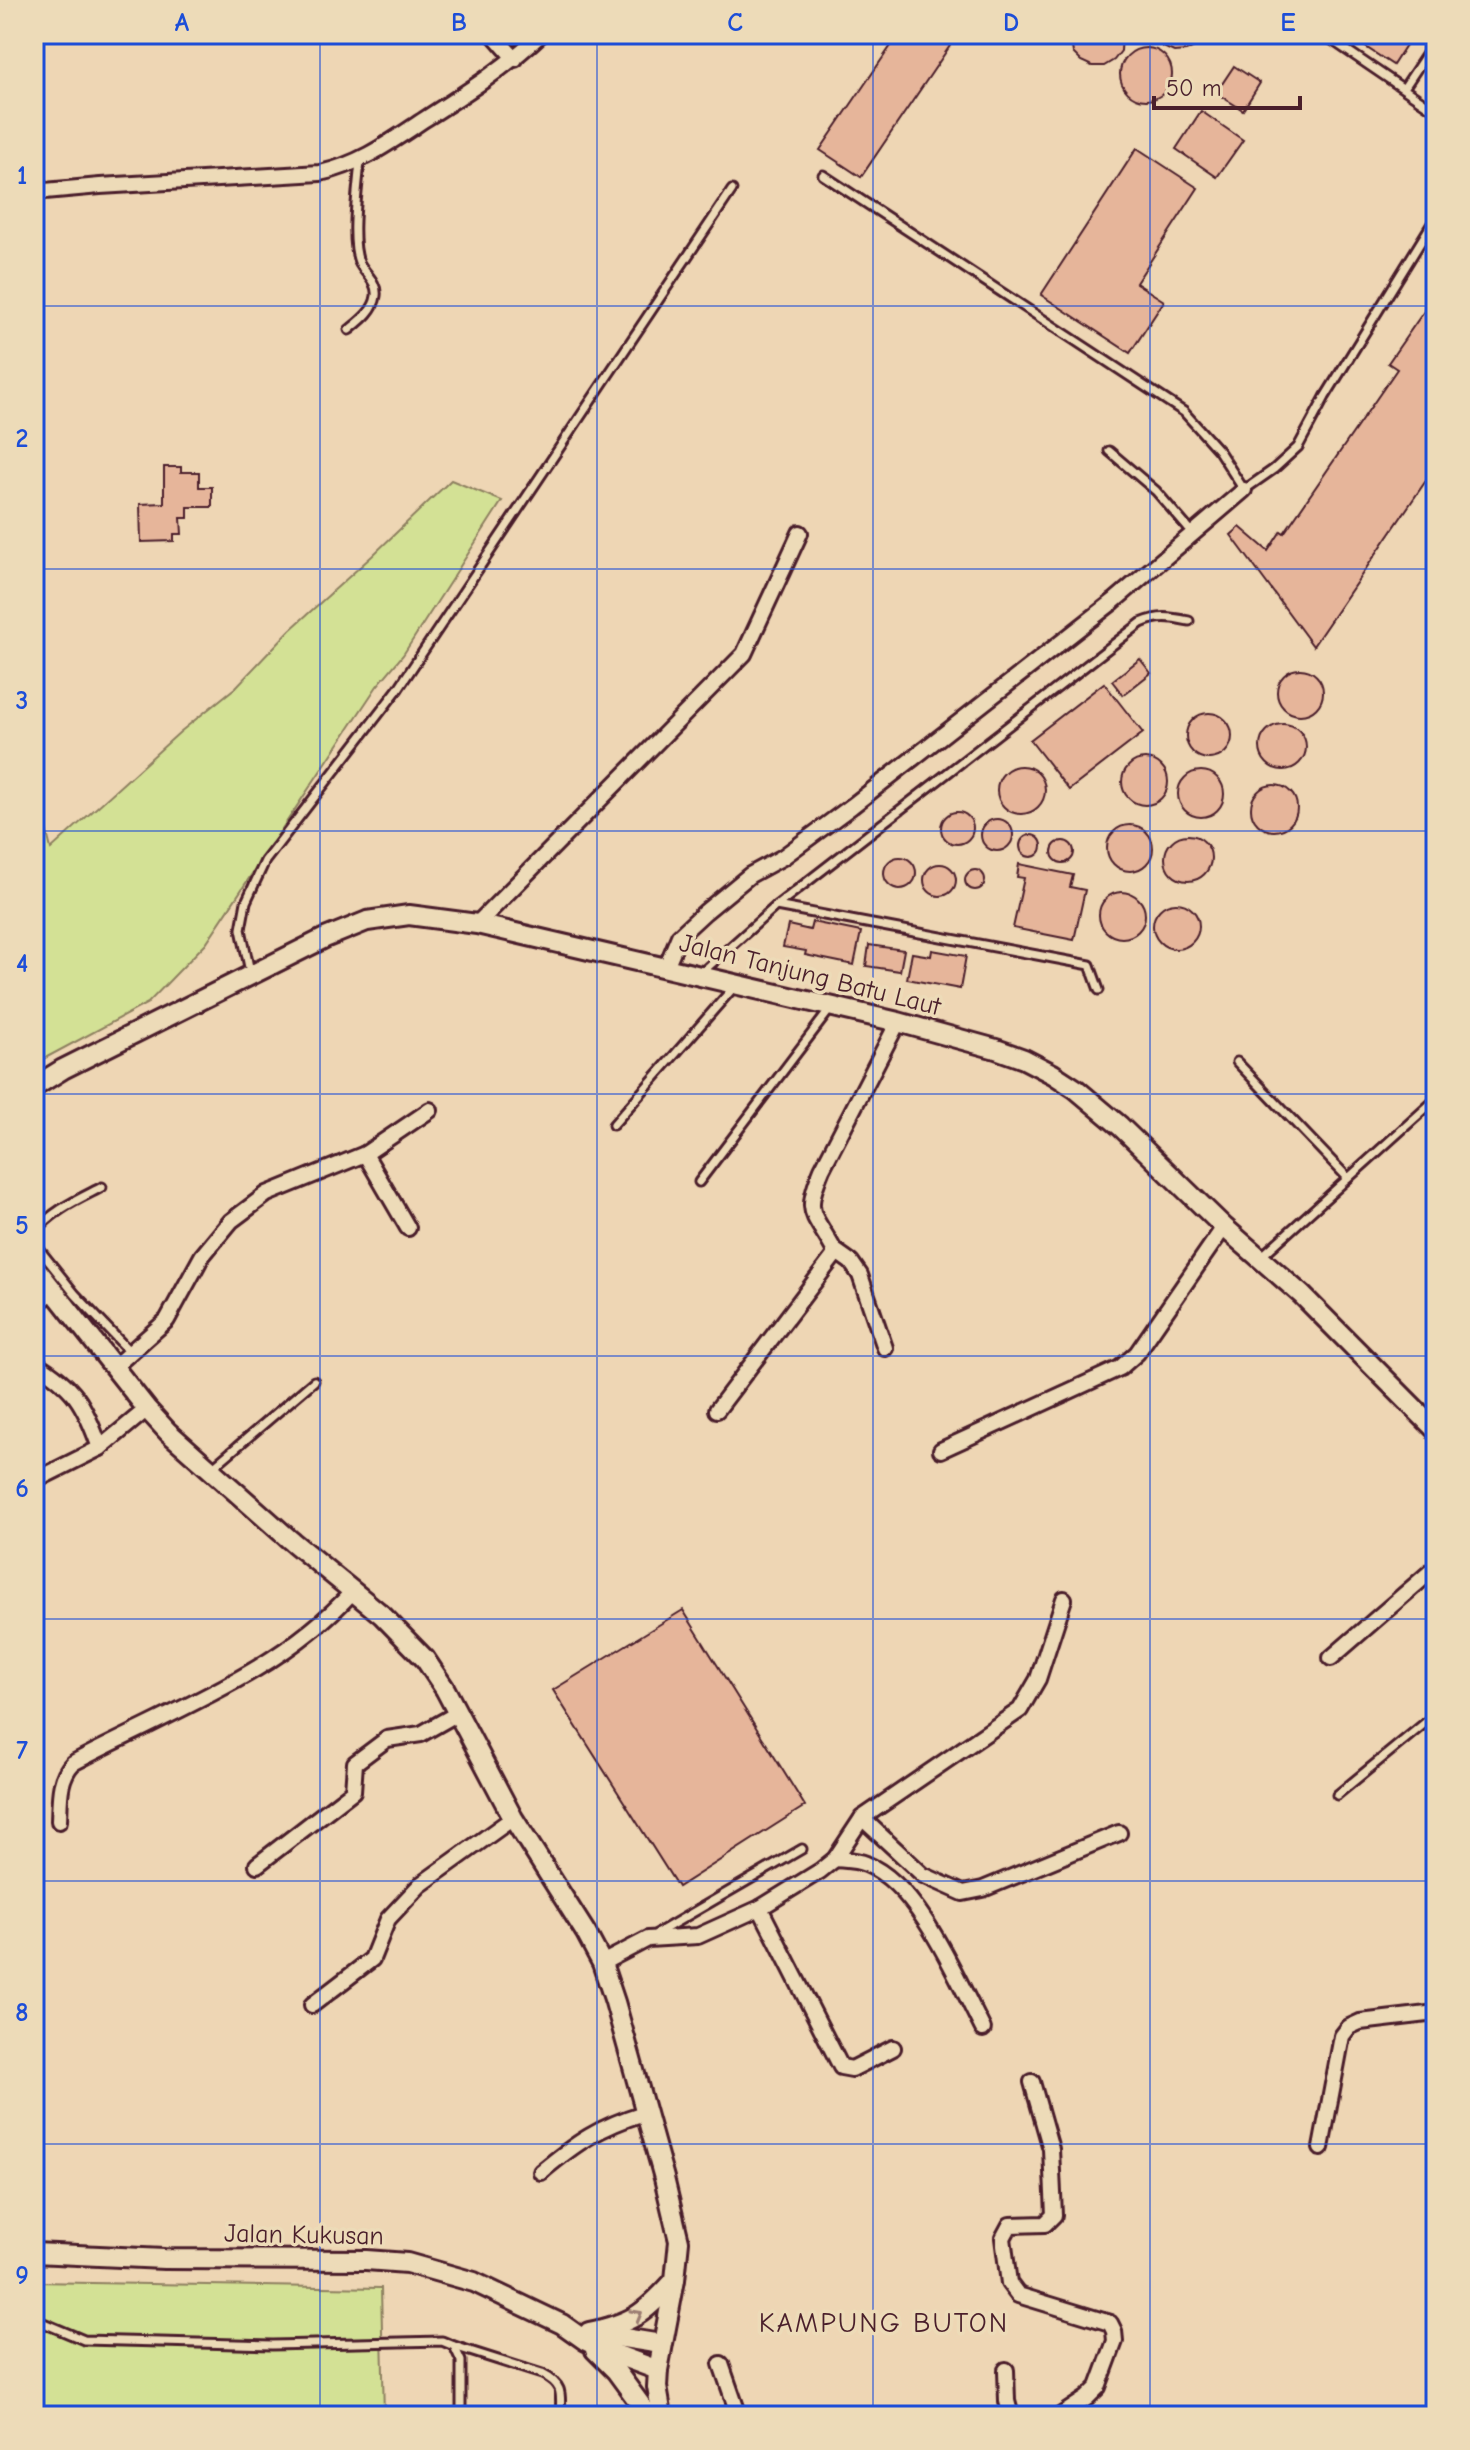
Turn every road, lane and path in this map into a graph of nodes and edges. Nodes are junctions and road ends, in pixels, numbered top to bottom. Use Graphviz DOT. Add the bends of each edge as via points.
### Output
graph roads {
  1 [pos="493,34"];
  2 [pos="541,34"];
  3 [pos="1323,34"];
  4 [pos="1436,40"];
  5 [pos="515,59"];
  6 [pos="1404,88"];
  7 [pos="1436,111"];
  8 [pos="360,161"];
  9 [pos="823,175"];
  10 [pos="732,190"];
  11 [pos="34,192"];
  12 [pos="1436,217"];
  13 [pos="349,330"];
  14 [pos="1109,451"];
  15 [pos="1244,490"];
  16 [pos="800,533"];
  17 [pos="1193,534"];
  18 [pos="1189,621"];
  19 [pos="776,906"];
  20 [pos="477,924"];
  21 [pos="666,967"];
  22 [pos="251,975"];
  23 [pos="698,975"];
  24 [pos="736,985"];
  25 [pos="1099,990"];
  26 [pos="832,1006"];
  27 [pos="898,1022"];
  28 [pos="1237,1062"];
  29 [pos="63,1069"];
  30 [pos="34,1079"];
  31 [pos="34,1087"];
  32 [pos="1436,1099"];
  33 [pos="430,1110"];
  34 [pos="613,1125"];
  35 [pos="365,1154"];
  36 [pos="1348,1178"];
  37 [pos="699,1182"];
  38 [pos="102,1187"];
  39 [pos="1224,1227"];
  40 [pos="408,1228"];
  41 [pos="34,1233"];
  42 [pos="34,1240"];
  43 [pos="834,1250"];
  44 [pos="1260,1258"];
  45 [pos="34,1266"];
  46 [pos="54,1291"];
  47 [pos="34,1305"];
  48 [pos="885,1348"];
  49 [pos="130,1352"];
  50 [pos="34,1362"];
  51 [pos="114,1367"];
  52 [pos="314,1381"];
  53 [pos="147,1409"];
  54 [pos="717,1410"];
  55 [pos="1436,1430"];
  56 [pos="100,1448"];
  57 [pos="941,1450"];
  58 [pos="210,1470"];
  59 [pos="34,1481"];
  60 [pos="1436,1567"];
  61 [pos="353,1591"];
  62 [pos="1064,1599"];
  63 [pos="1331,1658"];
  64 [pos="458,1713"];
  65 [pos="1436,1714"];
  66 [pos="1337,1795"];
  67 [pos="513,1818"];
  68 [pos="862,1818"];
  69 [pos="59,1821"];
  70 [pos="1119,1833"];
  71 [pos="802,1849"];
  72 [pos="835,1859"];
  73 [pos="257,1865"];
  74 [pos="760,1908"];
  75 [pos="648,1939"];
  76 [pos="602,1963"];
  77 [pos="312,2005"];
  78 [pos="1436,2013"];
  79 [pos="983,2029"];
  80 [pos="893,2048"];
  81 [pos="1032,2082"];
  82 [pos="644,2113"];
  83 [pos="1321,2148"];
  84 [pos="541,2172"];
  85 [pos="34,2253"];
  86 [pos="675,2280"];
  87 [pos="34,2319"];
  88 [pos="588,2336"];
  89 [pos="661,2344"];
  90 [pos="454,2346"];
  91 [pos="721,2364"];
  92 [pos="658,2370"];
  93 [pos="1006,2370"];
  94 [pos="461,2416"];
  95 [pos="560,2416"];
  96 [pos="649,2416"];
  97 [pos="662,2416"];
  98 [pos="739,2416"];
  99 [pos="1011,2416"];
  100 [pos="1060,2416"];
  1 -- 5 [label="street"];
  2 -- 5 [label="street"];
  3 -- 6 [label="lane"];
  4 -- 6 [label="lane"];
  5 -- 8 [label="street"];
  6 -- 7 [label="lane"];
  8 -- 11 [label="street" via="320,173"];
  8 -- 13 [label="lane" via="355,245 377,295 369,313"];
  9 -- 15 [label="lane" via="1184,412"];
  10 -- 22 [label="lane" via="398,689 265,861 246,902 241,929"];
  12 -- 15 [label="lane" via="1298,447"];
  14 -- 17 [label="lane" via="1156,491"];
  15 -- 17 [label="street"];
  16 -- 20 [label="street" via="744,654"];
  17 -- 21 [label="street" via="852,806 750,875 679,936"];
  18 -- 19 [label="lane" via="1156,616 1141,623"];
  19 -- 23 [label="lane"];
  19 -- 25 [label="lane" via="1090,965"];
  20 -- 21 [label="street, Jalan Tanjung Batu Laut"];
  20 -- 22 [label="street, Jalan Tanjung Batu Laut" via="409,915 367,921"];
  21 -- 23 [label="street, Jalan Tanjung Batu Laut"];
  22 -- 29 [label="street, Jalan Tanjung Batu Laut"];
  23 -- 24 [label="street, Jalan Tanjung Batu Laut"];
  24 -- 26 [label="street, Jalan Tanjung Batu Laut"];
  24 -- 34 [label="lane"];
  26 -- 27 [label="street, Jalan Tanjung Batu Laut"];
  26 -- 37 [label="lane"];
  27 -- 39 [label="street, Jalan Tanjung Batu Laut" via="996,1049 1053,1074 1098,1106"];
  27 -- 43 [label="street" via="810,1202"];
  28 -- 36 [label="lane"];
  29 -- 30 [label="street, Jalan Tanjung Batu Laut"];
  29 -- 31 [label="street, Jalan Tanjung Batu Laut"];
  32 -- 36 [label="lane"];
  33 -- 35 [label="street"];
  35 -- 40 [label="street"];
  35 -- 49 [label="street" via="267,1194 231,1221 202,1256 167,1320"];
  36 -- 44 [label="lane"];
  38 -- 41 [label="lane" via="61,1208"];
  39 -- 44 [label="street, Jalan Tanjung Batu Laut"];
  39 -- 57 [label="street" via="1137,1353 1120,1368"];
  42 -- 49 [label="lane" via="75,1294"];
  43 -- 48 [label="street" via="860,1275"];
  43 -- 54 [label="street" via="831,1262"];
  44 -- 55 [label="street, Jalan Tanjung Batu Laut"];
  45 -- 46 [label="street"];
  46 -- 47 [label="street"];
  46 -- 51 [label="street"];
  49 -- 51 [label="street"];
  50 -- 56 [label="street" via="69,1387"];
  51 -- 53 [label="street"];
  52 -- 58 [label="lane"];
  53 -- 56 [label="street"];
  53 -- 58 [label="street"];
  56 -- 59 [label="street"];
  58 -- 61 [label="street"];
  60 -- 63 [label="street"];
  61 -- 64 [label="street" via="425,1659"];
  61 -- 69 [label="street" via="321,1623 266,1663 73,1763 61,1785"];
  62 -- 68 [label="street" via="1038,1679 1020,1710"];
  64 -- 67 [label="street"];
  64 -- 73 [label="street" via="421,1734 387,1739 355,1763 353,1791"];
  65 -- 66 [label="lane"];
  67 -- 76 [label="street"];
  67 -- 77 [label="street" via="420,1885 388,1919 372,1959"];
  68 -- 70 [label="street" via="923,1875 963,1893"];
  68 -- 72 [label="street"];
  71 -- 75 [label="lane"];
  72 -- 74 [label="street"];
  72 -- 79 [label="street" via="865,1863 895,1881 922,1913"];
  74 -- 75 [label="street" via="698,1936"];
  74 -- 80 [label="street" via="841,2067 852,2069"];
  75 -- 76 [label="street"];
  76 -- 82 [label="street"];
  78 -- 83 [label="street" via="1349,2027 1342,2036"];
  81 -- 100 [label="street" via="1051,2149 1054,2215 1045,2224 1010,2225 1004,2232 1009,2283 1018,2295 1110,2323 1115,2341 1098,2387"];
  82 -- 84 [label="street" via="598,2130"];
  82 -- 86 [label="street" via="679,2241"];
  85 -- 88 [label="street, Jalan Kukusan" via="407,2263 474,2282"];
  88 -- 86 [label="street, one-way" via="647,2310"];
  86 -- 89 [label="street"];
  87 -- 90 [label="lane" via="84,2340 272,2345 442,2341"];
  88 -- 89 [label="street, Jalan Kukusan"];
  88 -- 92 [label="street, Jalan Kukusan"];
  88 -- 96 [label="street"];
  89 -- 92 [label="street"];
  90 -- 94 [label="lane" via="461,2361"];
  90 -- 95 [label="lane" via="555,2380 561,2392"];
  91 -- 98 [label="street"];
  92 -- 97 [label="street"];
  93 -- 99 [label="street"];
}
